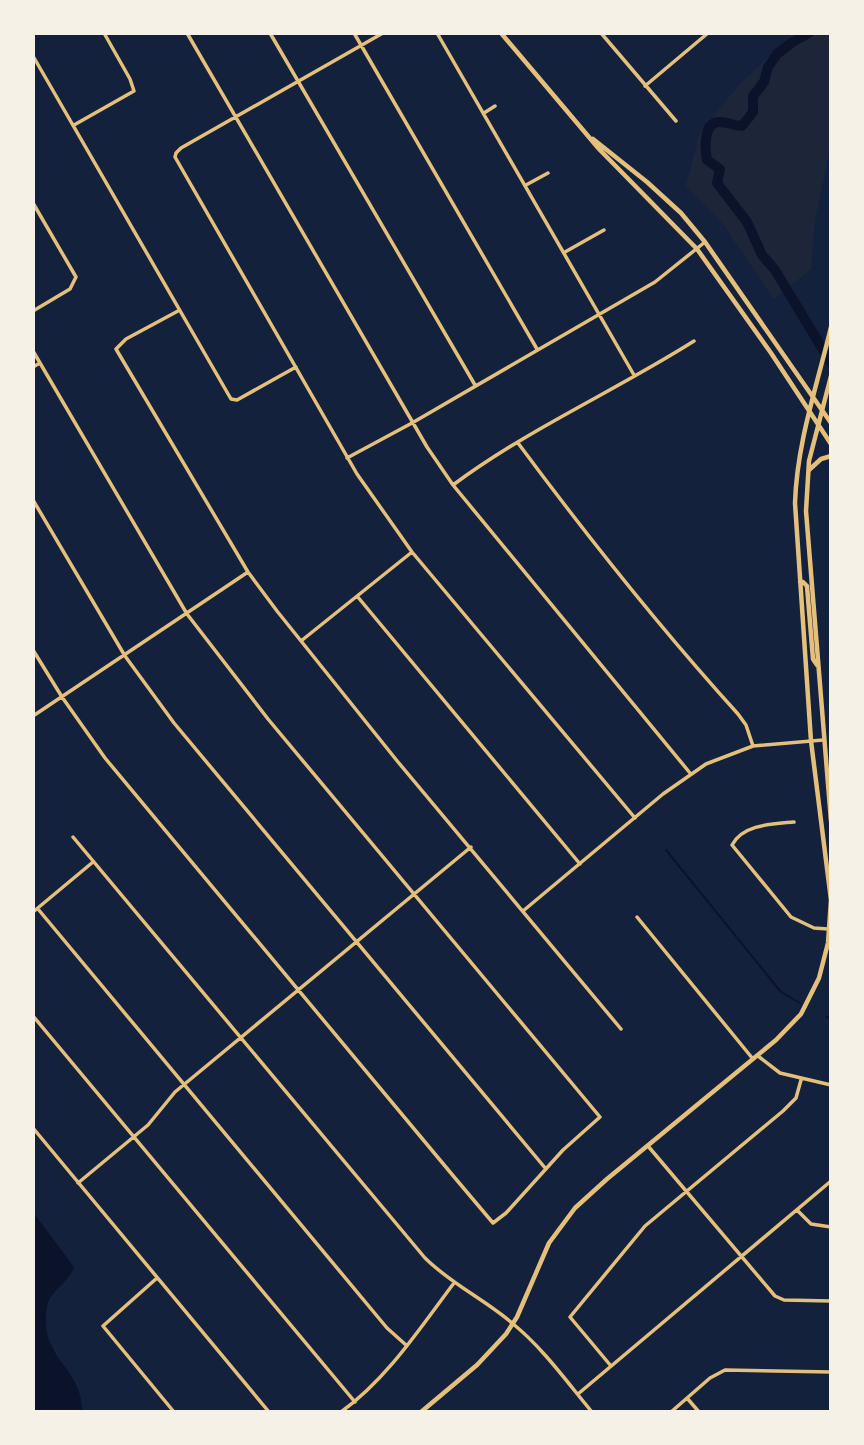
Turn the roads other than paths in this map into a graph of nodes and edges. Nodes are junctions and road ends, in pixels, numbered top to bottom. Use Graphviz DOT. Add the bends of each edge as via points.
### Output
graph roads {
  1 [pos="104,33"];
  2 [pos="187,33"];
  3 [pos="270,33"];
  4 [pos="354,33"];
  5 [pos="383,33"];
  6 [pos="437,33"];
  7 [pos="501,33"];
  8 [pos="601,33"];
  9 [pos="695,33"];
  10 [pos="708,33"];
  11 [pos="700,40"];
  12 [pos="361,46"];
  13 [pos="33,56"];
  14 [pos="298,82"];
  15 [pos="645,86"];
  16 [pos="495,106"];
  17 [pos="484,113"];
  18 [pos="235,117"];
  19 [pos="676,121"];
  20 [pos="74,125"];
  21 [pos="590,136"];
  22 [pos="548,173"];
  23 [pos="526,185"];
  24 [pos="33,202"];
  25 [pos="604,230"];
  26 [pos="705,242"];
  27 [pos="697,250"];
  28 [pos="565,252"];
  29 [pos="33,311"];
  30 [pos="178,311"];
  31 [pos="600,315"];
  32 [pos="831,327"];
  33 [pos="694,341"];
  34 [pos="537,349"];
  35 [pos="33,351"];
  36 [pos="40,363"];
  37 [pos="33,367"];
  38 [pos="296,367"];
  39 [pos="634,375"];
  40 [pos="831,376"];
  41 [pos="475,386"];
  42 [pos="813,396"];
  43 [pos="822,411"];
  44 [pos="809,412"];
  45 [pos="412,423"];
  46 [pos="831,423"];
  47 [pos="819,428"];
  48 [pos="518,443"];
  49 [pos="831,444"];
  50 [pos="831,456"];
  51 [pos="347,458"];
  52 [pos="808,471"];
  53 [pos="453,485"];
  54 [pos="33,500"];
  55 [pos="412,552"];
  56 [pos="798,560"];
  57 [pos="811,561"];
  58 [pos="248,572"];
  59 [pos="800,582"];
  60 [pos="357,596"];
  61 [pos="187,614"];
  62 [pos="301,641"];
  63 [pos="33,650"];
  64 [pos="125,656"];
  65 [pos="819,669"];
  66 [pos="62,697"];
  67 [pos="33,716"];
  68 [pos="823,740"];
  69 [pos="811,741"];
  70 [pos="753,746"];
  71 [pos="690,773"];
  72 [pos="635,818"];
  73 [pos="831,821"];
  74 [pos="794,822"];
  75 [pos="73,837"];
  76 [pos="471,847"];
  77 [pos="94,862"];
  78 [pos="580,864"];
  79 [pos="831,887"];
  80 [pos="414,894"];
  81 [pos="831,900"];
  82 [pos="38,909"];
  83 [pos="523,911"];
  84 [pos="33,912"];
  85 [pos="636,917"];
  86 [pos="828,929"];
  87 [pos="356,942"];
  88 [pos="299,990"];
  89 [pos="33,1016"];
  90 [pos="621,1029"];
  91 [pos="242,1038"];
  92 [pos="756,1058"];
  93 [pos="801,1080"];
  94 [pos="184,1085"];
  95 [pos="831,1085"];
  96 [pos="33,1129"];
  97 [pos="134,1137"];
  98 [pos="648,1146"];
  99 [pos="546,1169"];
  100 [pos="831,1181"];
  101 [pos="78,1183"];
  102 [pos="686,1191"];
  103 [pos="797,1210"];
  104 [pos="831,1227"];
  105 [pos="741,1257"];
  106 [pos="158,1278"];
  107 [pos="454,1283"];
  108 [pos="831,1301"];
  109 [pos="513,1324"];
  110 [pos="406,1345"];
  111 [pos="611,1366"];
  112 [pos="831,1372"];
  113 [pos="578,1394"];
  114 [pos="687,1398"];
  115 [pos="355,1402"];
  116 [pos="174,1412"];
  117 [pos="269,1412"];
  118 [pos="341,1412"];
  119 [pos="421,1412"];
  120 [pos="592,1412"];
  121 [pos="671,1412"];
  122 [pos="699,1412"];
  1 -- 20 [label="street" via="134,91"];
  2 -- 18 [label="street"];
  3 -- 14 [label="street"];
  4 -- 12 [label="street"];
  5 -- 12 [label="street"];
  6 -- 17 [label="street"];
  7 -- 21 [label="main road"];
  8 -- 15 [label="street"];
  9 -- 11 [label="street"];
  10 -- 11 [label="street"];
  11 -- 15 [label="street"];
  12 -- 14 [label="street"];
  12 -- 34 [label="street"];
  13 -- 20 [label="street"];
  14 -- 18 [label="street"];
  14 -- 41 [label="street"];
  15 -- 19 [label="street"];
  16 -- 17 [label="street"];
  17 -- 23 [label="street"];
  18 -- 38 [label="street" via="181,148 175,157"];
  18 -- 45 [label="street"];
  20 -- 30 [label="street"];
  21 -- 26 [label="main road" via="681,213"];
  21 -- 27 [label="main road"];
  22 -- 23 [label="street"];
  23 -- 28 [label="street"];
  24 -- 29 [label="street" via="76,277 70,289"];
  25 -- 28 [label="street"];
  26 -- 27 [label="street"];
  26 -- 42 [label="main road"];
  27 -- 31 [label="street"];
  27 -- 44 [label="main road"];
  28 -- 31 [label="street"];
  30 -- 38 [label="street" via="231,399 237,400"];
  30 -- 58 [label="street" via="116,349"];
  31 -- 34 [label="street"];
  31 -- 39 [label="street"];
  32 -- 42 [label="main road"];
  33 -- 39 [label="street"];
  34 -- 41 [label="street"];
  35 -- 36 [label="street"];
  36 -- 37 [label="street"];
  36 -- 61 [label="street"];
  38 -- 51 [label="street"];
  39 -- 48 [label="street"];
  40 -- 43 [label="main road"];
  41 -- 45 [label="street"];
  42 -- 43 [label="main road"];
  42 -- 44 [label="main road"];
  43 -- 46 [label="main road"];
  43 -- 47 [label="main road"];
  44 -- 47 [label="main road"];
  44 -- 56 [label="main road" via="797,468"];
  45 -- 51 [label="street"];
  45 -- 53 [label="street"];
  47 -- 49 [label="main road"];
  47 -- 52 [label="main road"];
  48 -- 53 [label="street"];
  48 -- 70 [label="street" via="620,575 738,713"];
  50 -- 52 [label="main road"];
  51 -- 55 [label="street"];
  52 -- 57 [label="main road"];
  53 -- 71 [label="street"];
  54 -- 64 [label="street"];
  55 -- 60 [label="street"];
  55 -- 72 [label="street"];
  56 -- 57 [label="main road"];
  56 -- 59 [label="main road"];
  57 -- 65 [label="main road"];
  58 -- 61 [label="street"];
  58 -- 62 [label="street"];
  59 -- 65 [label="main road" via="807,586 813,659"];
  59 -- 69 [label="main road"];
  60 -- 62 [label="street"];
  60 -- 78 [label="street"];
  61 -- 64 [label="street"];
  61 -- 80 [label="street"];
  62 -- 76 [label="street"];
  63 -- 66 [label="street"];
  64 -- 66 [label="street"];
  64 -- 87 [label="street" via="174,723"];
  65 -- 68 [label="main road"];
  66 -- 67 [label="street"];
  66 -- 88 [label="street" via="105,758"];
  68 -- 69 [label="street"];
  68 -- 73 [label="main road"];
  69 -- 70 [label="street"];
  69 -- 81 [label="main road"];
  70 -- 71 [label="street"];
  71 -- 72 [label="street"];
  72 -- 78 [label="street"];
  74 -- 86 [label="street" via="753,829 733,842 734,849 792,917"];
  75 -- 77 [label="street"];
  76 -- 80 [label="street"];
  76 -- 83 [label="street"];
  77 -- 82 [label="street"];
  77 -- 91 [label="street"];
  78 -- 83 [label="street"];
  79 -- 81 [label="main road"];
  80 -- 87 [label="street"];
  80 -- 99 [label="street" via="600,1117"];
  81 -- 86 [label="main road"];
  82 -- 84 [label="street"];
  82 -- 94 [label="street"];
  83 -- 90 [label="street"];
  85 -- 92 [label="street"];
  86 -- 92 [label="main road" via="819,978 802,1014"];
  87 -- 88 [label="street"];
  87 -- 99 [label="street"];
  88 -- 91 [label="street"];
  88 -- 99 [label="street" via="493,1223"];
  89 -- 97 [label="street"];
  91 -- 94 [label="street"];
  91 -- 107 [label="street" via="425,1258"];
  92 -- 93 [label="street"];
  92 -- 98 [label="main road"];
  93 -- 95 [label="street"];
  93 -- 102 [label="street" via="796,1098 783,1111"];
  94 -- 97 [label="street"];
  94 -- 110 [label="street"];
  96 -- 101 [label="street"];
  97 -- 101 [label="street"];
  97 -- 115 [label="street"];
  98 -- 102 [label="street"];
  98 -- 109 [label="main road" via="566,1218 542,1256"];
  100 -- 103 [label="street"];
  101 -- 106 [label="street"];
  102 -- 105 [label="street"];
  102 -- 111 [label="street" via="630,1242 570,1317"];
  103 -- 104 [label="street" via="811,1224"];
  103 -- 105 [label="street"];
  105 -- 108 [label="street" via="779,1299"];
  105 -- 111 [label="street"];
  106 -- 116 [label="street" via="103,1326"];
  106 -- 117 [label="street"];
  107 -- 109 [label="street"];
  107 -- 110 [label="street"];
  109 -- 113 [label="street"];
  109 -- 119 [label="main road" via="495,1348"];
  110 -- 115 [label="street"];
  111 -- 113 [label="street"];
  112 -- 114 [label="street" via="725,1370"];
  113 -- 120 [label="street"];
  114 -- 121 [label="street"];
  114 -- 122 [label="street"];
  115 -- 118 [label="street"];
}
